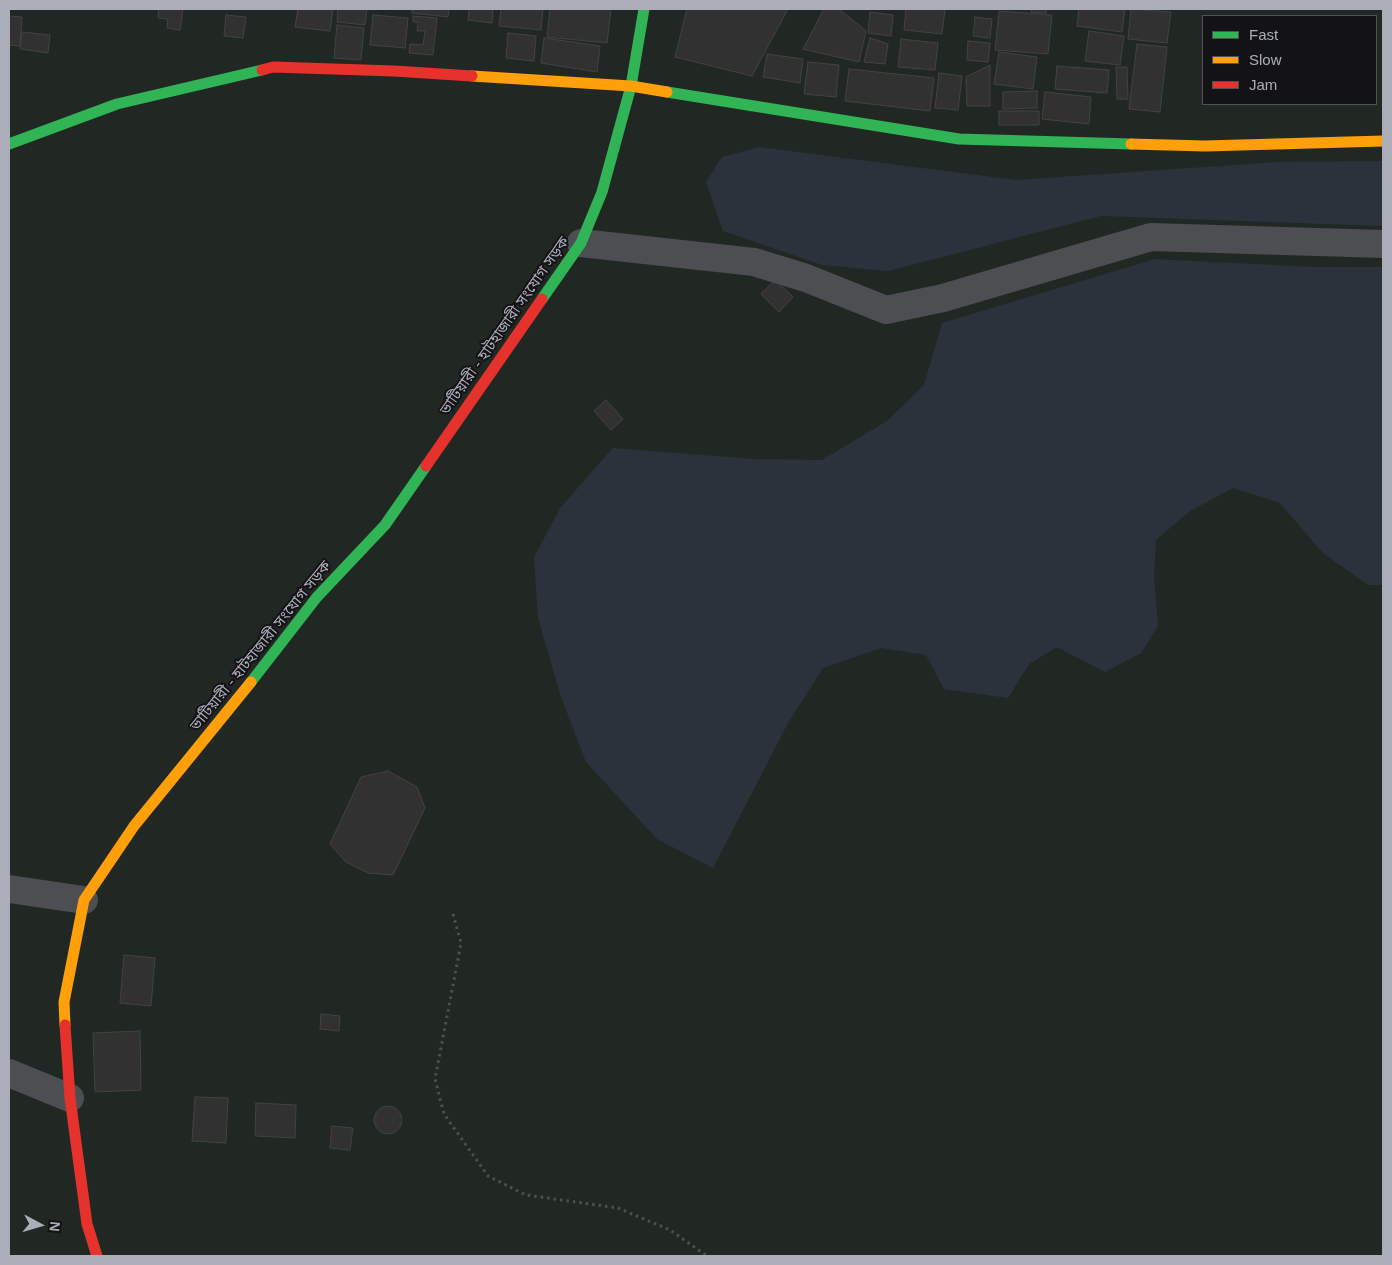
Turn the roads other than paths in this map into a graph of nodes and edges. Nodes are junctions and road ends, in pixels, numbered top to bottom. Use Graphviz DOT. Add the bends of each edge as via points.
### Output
graph roads {
  1 [pos="644,9"];
  2 [pos="631,86"];
  3 [pos="1383,141"];
  4 [pos="9,144"];
  5 [pos="581,243"];
  6 [pos="1383,244"];
  7 [pos="9,890"];
  8 [pos="84,900"];
  9 [pos="9,1073"];
  10 [pos="70,1098"];
  11 [pos="97,1256"];
  1 -- 2 [label="main road, ভাটিয়ারী - হাটহাজারী সংযোগ সড়ক"];
  2 -- 3 [label="main road" via="959,139 1205,146"];
  2 -- 4 [label="main road" via="274,66 117,104"];
  2 -- 5 [label="main road, ভাটিয়ারী - হাটহাজারী সংযোগ সড়ক" via="602,192"];
  5 -- 6 [label="street" via="754,262 806,278 886,310 943,298 1152,237"];
  5 -- 8 [label="main road, ভাটিয়ারী - হাটহাজারী সংযোগ সড়ক" via="385,525 317,597 172,777"];
  7 -- 8 [label="street"];
  8 -- 10 [label="main road, ভাটিয়ারী - হাটহাজারী সংযোগ সড়ক" via="64,1002"];
  9 -- 10 [label="street"];
  10 -- 11 [label="main road, ভাটিয়ারী - হাটহাজারী সংযোগ সড়ক" via="87,1224"];
}
